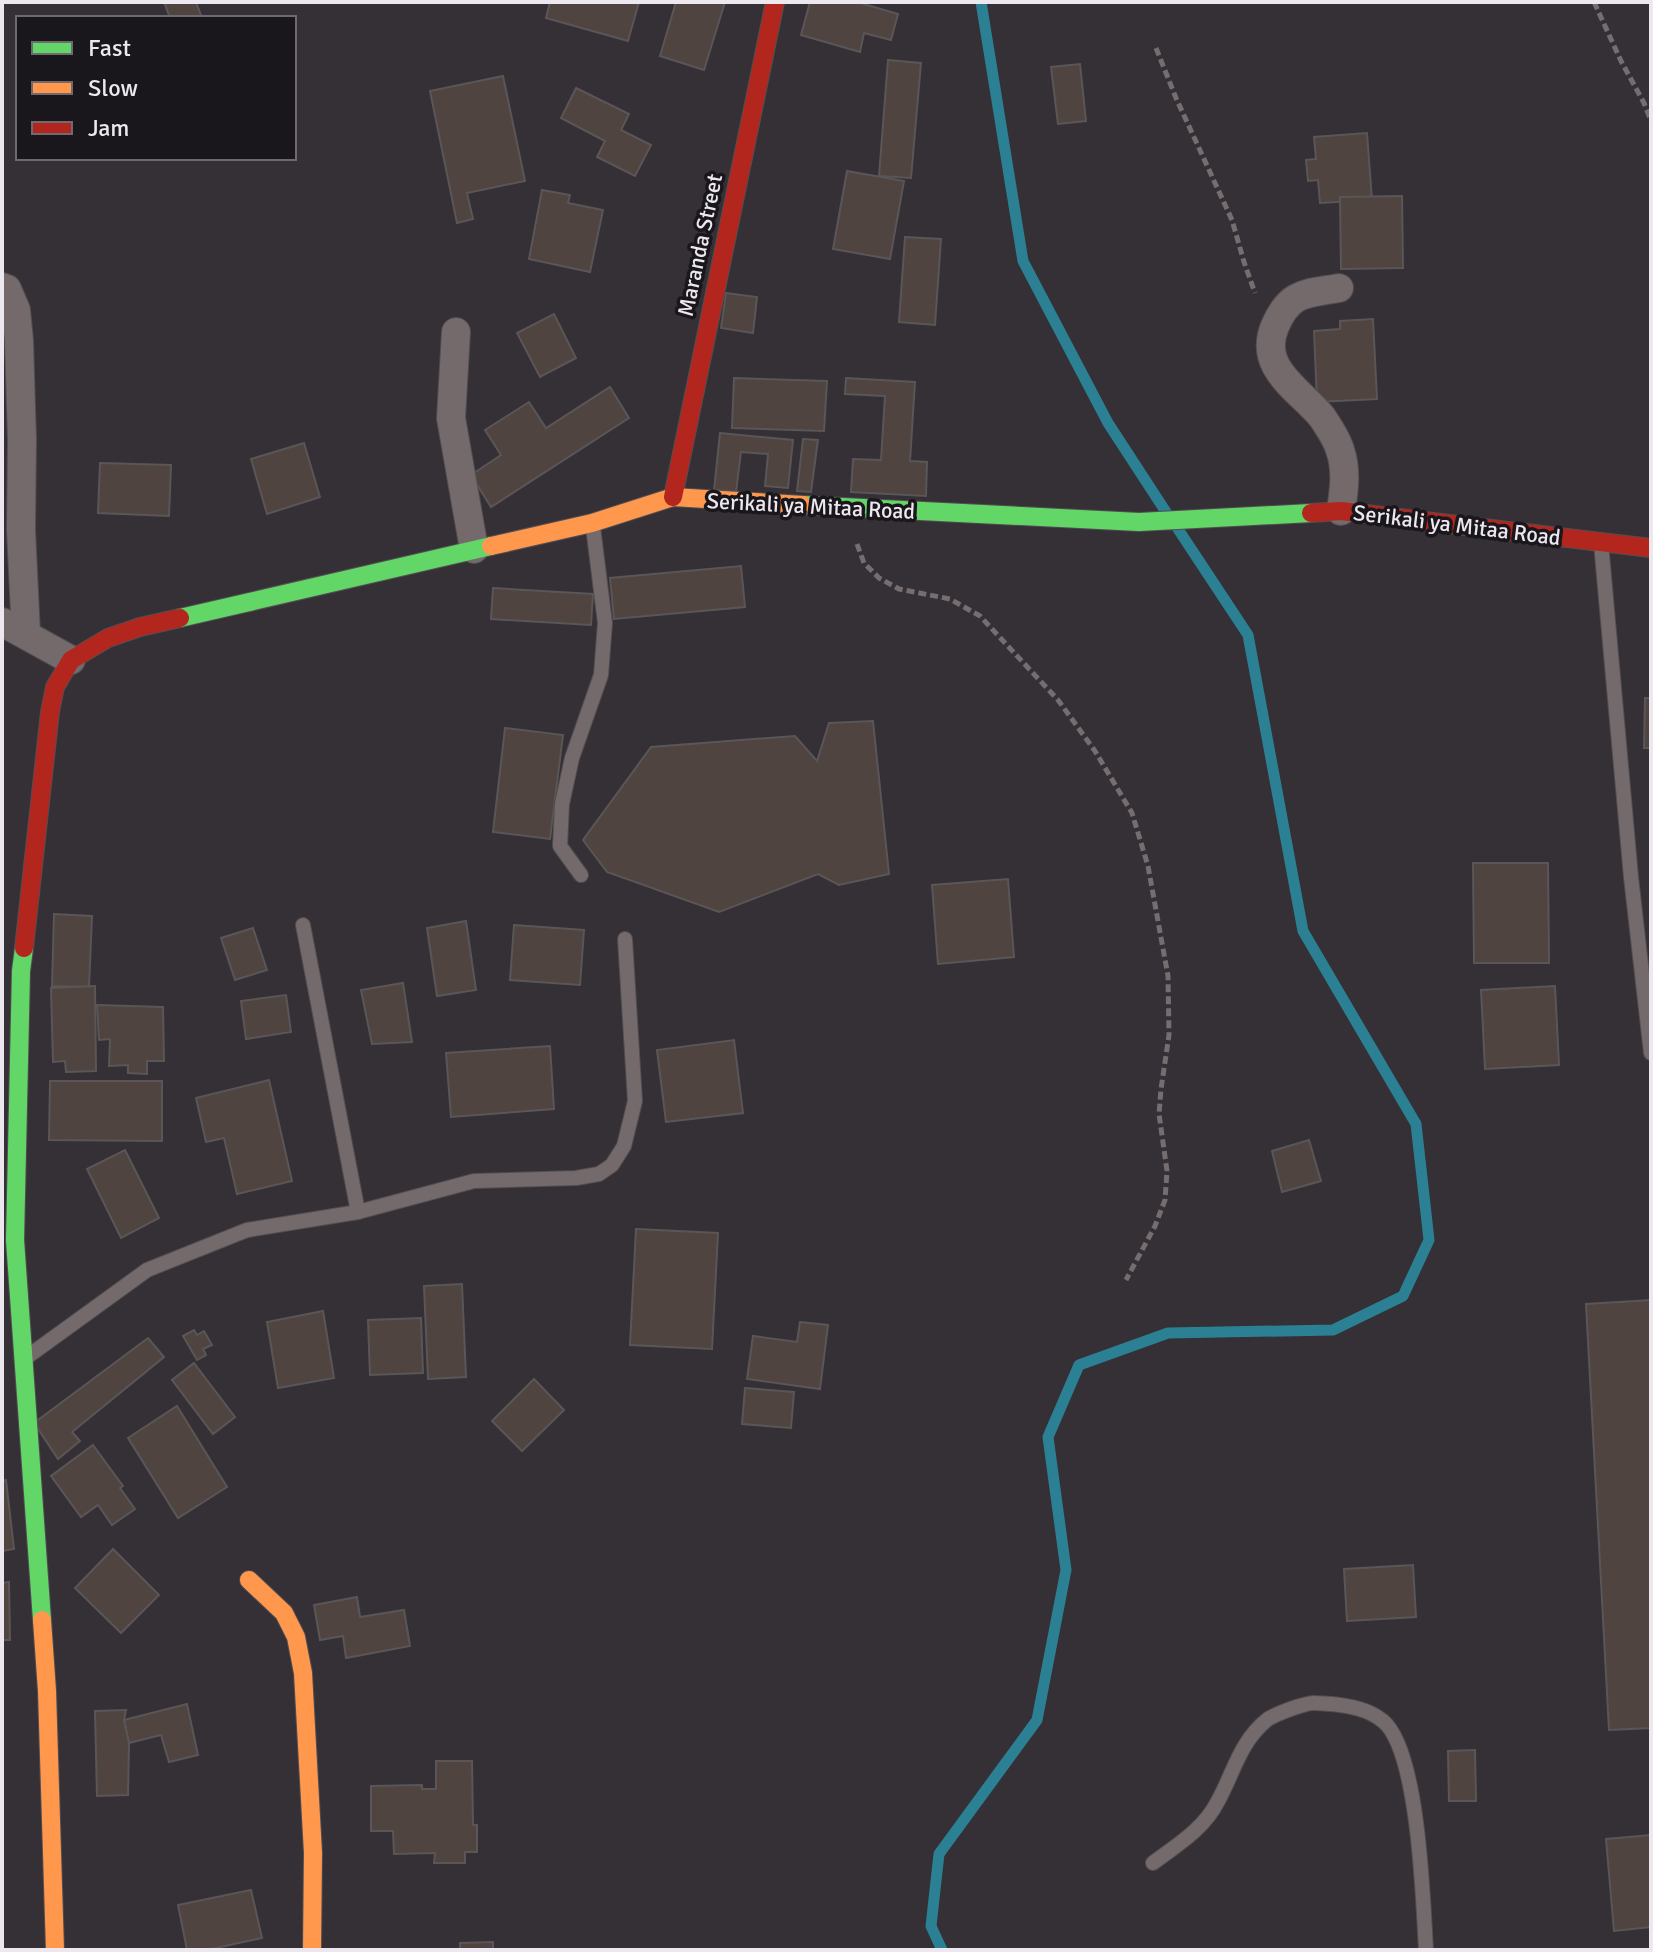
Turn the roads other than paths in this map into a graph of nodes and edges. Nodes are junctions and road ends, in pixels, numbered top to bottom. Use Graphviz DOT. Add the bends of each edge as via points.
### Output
graph roads {
  1 [pos="775,2"];
  2 [pos="2,287"];
  3 [pos="1339,288"];
  4 [pos="456,332"];
  5 [pos="673,497"];
  6 [pos="1341,511"];
  7 [pos="592,523"];
  8 [pos="1601,543"];
  9 [pos="1651,548"];
  10 [pos="474,549"];
  11 [pos="14,628"];
  12 [pos="71,660"];
  13 [pos="581,875"];
  14 [pos="303,925"];
  15 [pos="625,939"];
  16 [pos="1651,1053"];
  17 [pos="358,1212"];
  18 [pos="8,1240"];
  19 [pos="23,1359"];
  20 [pos="249,1580"];
  21 [pos="1153,1863"];
  22 [pos="55,1950"];
  23 [pos="312,1950"];
  24 [pos="1426,1950"];
  1 -- 5 [label="street, Maranda Street"];
  2 -- 11 [label="street" via="16,310 19,341 21,530"];
  3 -- 6 [label="street" via="1300,295 1282,310 1271,335 1273,360 1285,381 1322,418 1339,447 1345,473"];
  4 -- 10 [label="street" via="451,418"];
  5 -- 6 [label="street, Serikali ya Mitaa Road" via="1139,522"];
  5 -- 7 [label="street, Serikali ya Mitaa Road"];
  6 -- 8 [label="street, Serikali ya Mitaa Road"];
  7 -- 10 [label="street, Serikali ya Mitaa Road"];
  7 -- 13 [label="lane" via="605,623 601,675 572,758 560,846"];
  8 -- 9 [label="street, Serikali ya Mitaa Road"];
  8 -- 16 [label="lane"];
  10 -- 12 [label="street, Serikali ya Mitaa Road" via="140,627"];
  11 -- 12 [label="street"];
  12 -- 18 [label="street" via="55,687 50,712 21,971"];
  14 -- 17 [label="lane"];
  15 -- 17 [label="lane" via="635,1101 624,1146 612,1165 599,1174 576,1178 474,1181"];
  17 -- 19 [label="lane" via="247,1230 147,1270"];
  18 -- 19 [label="street"];
  19 -- 22 [label="street" via="47,1691"];
  20 -- 23 [label="street" via="284,1613 296,1637 303,1673 313,1853"];
  21 -- 24 [label="lane" via="1198,1829 1218,1802 1248,1740 1270,1718 1311,1703 1354,1706 1384,1722 1401,1748 1413,1796"];
}
